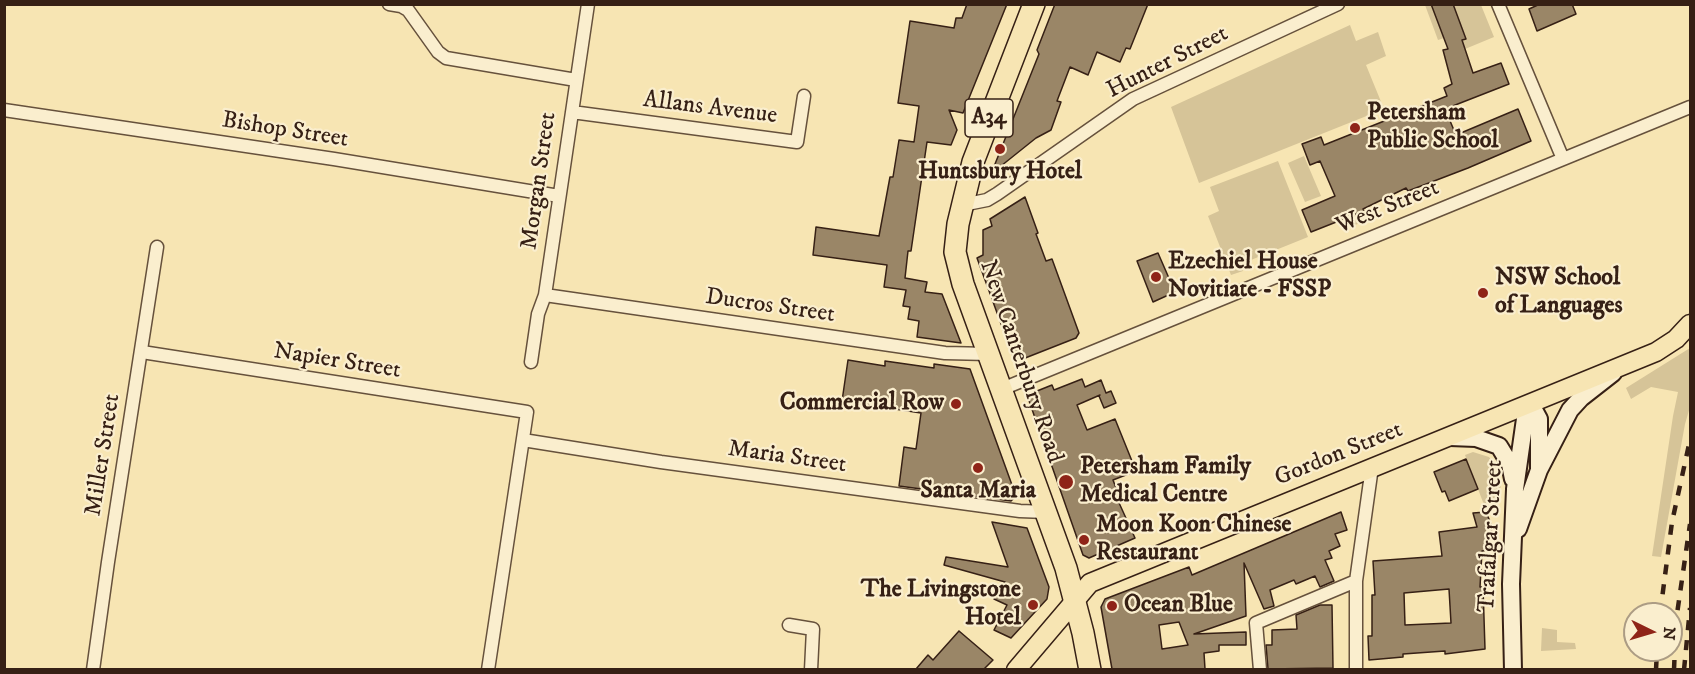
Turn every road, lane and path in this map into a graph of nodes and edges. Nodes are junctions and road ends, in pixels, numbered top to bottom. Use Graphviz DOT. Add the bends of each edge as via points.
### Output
graph roads {
  1 [pos="389,4"];
  2 [pos="588,4"];
  3 [pos="1034,4"];
  4 [pos="1338,4"];
  5 [pos="1498,4"];
  6 [pos="576,80"];
  7 [pos="804,96"];
  8 [pos="1690,107"];
  9 [pos="4,110"];
  10 [pos="572,112"];
  11 [pos="1563,159"];
  12 [pos="559,196"];
  13 [pos="962,205"];
  14 [pos="157,247"];
  15 [pos="545,295"];
  16 [pos="1690,324"];
  17 [pos="142,352"];
  18 [pos="989,354"];
  19 [pos="531,362"];
  20 [pos="1628,363"];
  21 [pos="1002,389"];
  22 [pos="1527,405"];
  23 [pos="1449,436"];
  24 [pos="523,440"];
  25 [pos="1372,467"];
  26 [pos="1539,470"];
  27 [pos="1515,489"];
  28 [pos="1046,512"];
  29 [pos="1513,544"];
  30 [pos="1356,581"];
  31 [pos="1074,601"];
  32 [pos="789,625"];
  33 [pos="93,669"];
  34 [pos="488,669"];
  35 [pos="811,669"];
  36 [pos="1016,669"];
  37 [pos="1089,669"];
  38 [pos="1260,669"];
  39 [pos="1356,669"];
  40 [pos="1511,669"];
  1 -- 6 [label="street" via="408,10 446,58"];
  2 -- 6 [label="street, Morgan Street"];
  3 -- 13 [label="highway, New Canterbury Road / A34" via="976,152"];
  4 -- 13 [label="street, Hunter Street" via="1133,99 997,194"];
  5 -- 11 [label="street"];
  6 -- 10 [label="street, Morgan Street"];
  7 -- 10 [label="street, Allans Avenue" via="797,141"];
  8 -- 11 [label="street, West Street"];
  9 -- 12 [label="street, Bishop Street"];
  10 -- 12 [label="street, Morgan Street"];
  11 -- 21 [label="street, West Street"];
  12 -- 15 [label="street, Morgan Street"];
  13 -- 18 [label="highway, New Canterbury Road / A34" via="955,252"];
  14 -- 17 [label="street, Miller Street"];
  15 -- 18 [label="street, Ducros Street" via="945,353"];
  15 -- 19 [label="street, Morgan Street"];
  16 -- 20 [label="main road, Gordon Street" via="1656,352"];
  17 -- 24 [label="street, Napier Street" via="527,412"];
  17 -- 33 [label="street, Miller Street"];
  18 -- 21 [label="highway, New Canterbury Road / A34"];
  20 -- 22 [label="main road, Gordon Street"];
  20 -- 26 [label="street" via="1570,410"];
  21 -- 28 [label="highway, New Canterbury Road / A34"];
  22 -- 23 [label="main road, Gordon Street"];
  22 -- 26 [label="street" via="1539,419"];
  22 -- 27 [label="street, Trafalgar Street"];
  23 -- 25 [label="main road, Gordon Street"];
  23 -- 27 [label="street" via="1476,438 1499,446 1510,464"];
  24 -- 28 [label="street, Maria Street"];
  24 -- 34 [label="street"];
  25 -- 30 [label="street"];
  25 -- 31 [label="main road, Gordon Street" via="1100,578"];
  26 -- 29 [label="street"];
  27 -- 29 [label="street, Trafalgar Street"];
  28 -- 31 [label="highway, New Canterbury Road / A34"];
  29 -- 40 [label="street, Trafalgar Street"];
  30 -- 38 [label="street" via="1256,623"];
  30 -- 39 [label="street"];
  31 -- 36 [label="main road, Gordon Street"];
  31 -- 37 [label="highway, New Canterbury Road / A34"];
  32 -- 35 [label="street" via="813,629"];
}
